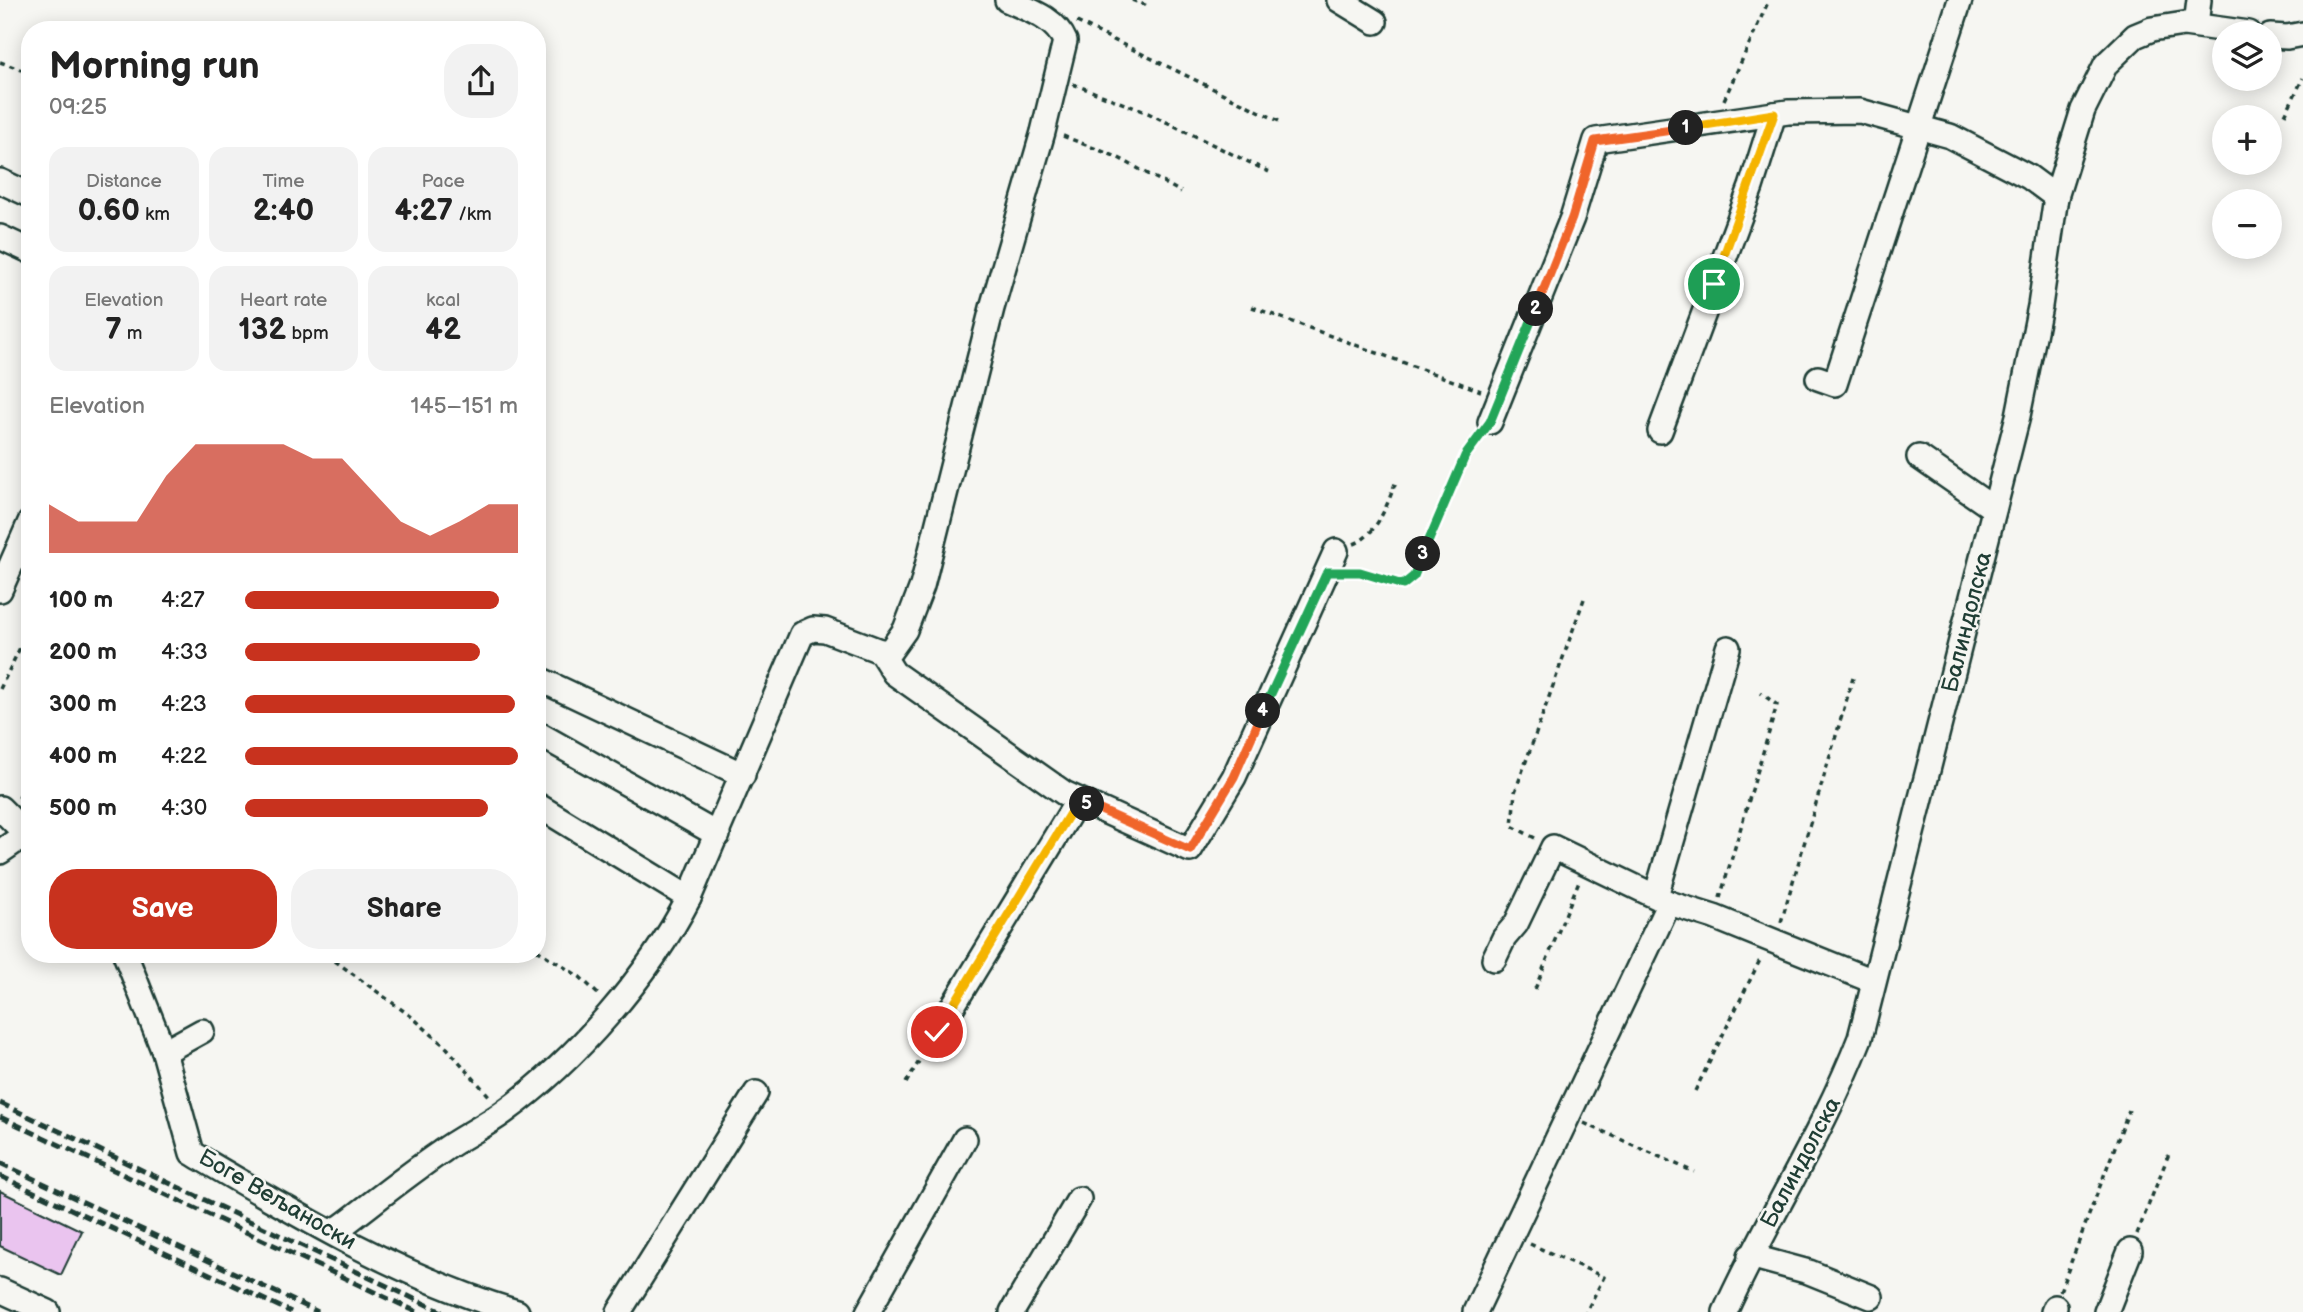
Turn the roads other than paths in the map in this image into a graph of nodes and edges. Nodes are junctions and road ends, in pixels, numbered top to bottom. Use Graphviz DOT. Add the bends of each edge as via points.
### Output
graph roads {
  1 [pos="1007,0"];
  2 [pos="1339,0"];
  3 [pos="1960,0"];
  4 [pos="2199,0"];
  5 [pos="1375,22"];
  6 [pos="2196,25"];
  7 [pos="2212,27"];
  8 [pos="2303,34"];
  9 [pos="2282,37"];
  10 [pos="1774,114"];
  11 [pos="1918,128"];
  12 [pos="0,181"];
  13 [pos="21,191"];
  14 [pos="2056,197"];
  15 [pos="0,237"];
  16 [pos="21,247"];
  17 [pos="1818,378"];
  18 [pos="1490,422"];
  19 [pos="1660,431"];
  20 [pos="1919,457"];
  21 [pos="1994,509"];
  22 [pos="21,543"];
  23 [pos="1331,561"];
  24 [pos="0,590"];
  25 [pos="1728,648"];
  26 [pos="880,651"];
  27 [pos="546,682"];
  28 [pos="546,738"];
  29 [pos="744,775"];
  30 [pos="1078,800"];
  31 [pos="546,811"];
  32 [pos="5,813"];
  33 [pos="21,829"];
  34 [pos="718,835"];
  35 [pos="21,840"];
  36 [pos="0,852"];
  37 [pos="689,898"];
  38 [pos="1663,899"];
  39 [pos="1494,959"];
  40 [pos="129,963"];
  41 [pos="1873,981"];
  42 [pos="202,1031"];
  43 [pos="937,1032"];
  44 [pos="164,1052"];
  45 [pos="757,1093"];
  46 [pos="965,1139"];
  47 [pos="1079,1199"];
  48 [pos="331,1231"];
  49 [pos="2130,1251"];
  50 [pos="1750,1256"];
  51 [pos="0,1290"];
  52 [pos="1871,1297"];
  53 [pos="48,1312"];
  54 [pos="517,1312"];
  55 [pos="619,1312"];
  56 [pos="868,1312"];
  57 [pos="1012,1312"];
  58 [pos="1475,1312"];
  59 [pos="1725,1312"];
  60 [pos="2106,1312"];
  1 -- 26 [label="street" via="1051,23 1065,41 922,586 905,630 890,651"];
  2 -- 5 [label="street"];
  3 -- 11 [label="street"];
  4 -- 6 [label="street"];
  6 -- 7 [label="street, Балиндолска"];
  6 -- 14 [label="street, Балиндолска" via="2169,25 2135,36 2106,64 2083,110"];
  8 -- 9 [label="street"];
  10 -- 11 [label="street" via="1860,111"];
  10 -- 18 [label="street" via="1595,141 1572,218"];
  10 -- 19 [label="street"];
  11 -- 14 [label="street" via="1950,136 2029,177"];
  11 -- 17 [label="street" via="1835,384"];
  12 -- 13 [label="street"];
  14 -- 21 [label="street, Балиндолска" via="2040,306"];
  15 -- 16 [label="street"];
  20 -- 21 [label="street"];
  21 -- 41 [label="street, Балиндолска"];
  22 -- 24 [label="street"];
  23 -- 30 [label="street" via="1234,777 1190,850"];
  25 -- 38 [label="street"];
  26 -- 29 [label="street" via="825,630 802,634"];
  26 -- 30 [label="street" via="894,673"];
  27 -- 29 [label="street"];
  28 -- 34 [label="street"];
  29 -- 34 [label="street"];
  30 -- 43 [label="street"];
  31 -- 37 [label="street"];
  32 -- 33 [label="street"];
  34 -- 37 [label="street"];
  35 -- 36 [label="street"];
  37 -- 48 [label="street" via="675,926 564,1062 504,1112"];
  38 -- 39 [label="street" via="1553,847"];
  38 -- 41 [label="street"];
  38 -- 58 [label="street" via="1569,1116"];
  40 -- 44 [label="street, Боге Вељаноски"];
  41 -- 50 [label="street, Балиндолска" via="1845,1077"];
  42 -- 44 [label="street"];
  44 -- 48 [label="street, Боге Вељаноски" via="192,1153"];
  45 -- 55 [label="street"];
  46 -- 56 [label="street"];
  47 -- 57 [label="street"];
  48 -- 54 [label="street, Боге Вељаноски" via="419,1279"];
  49 -- 60 [label="street"];
  50 -- 52 [label="street" via="1809,1272"];
  50 -- 59 [label="street, Балиндолска"];
  51 -- 53 [label="street"];
}
